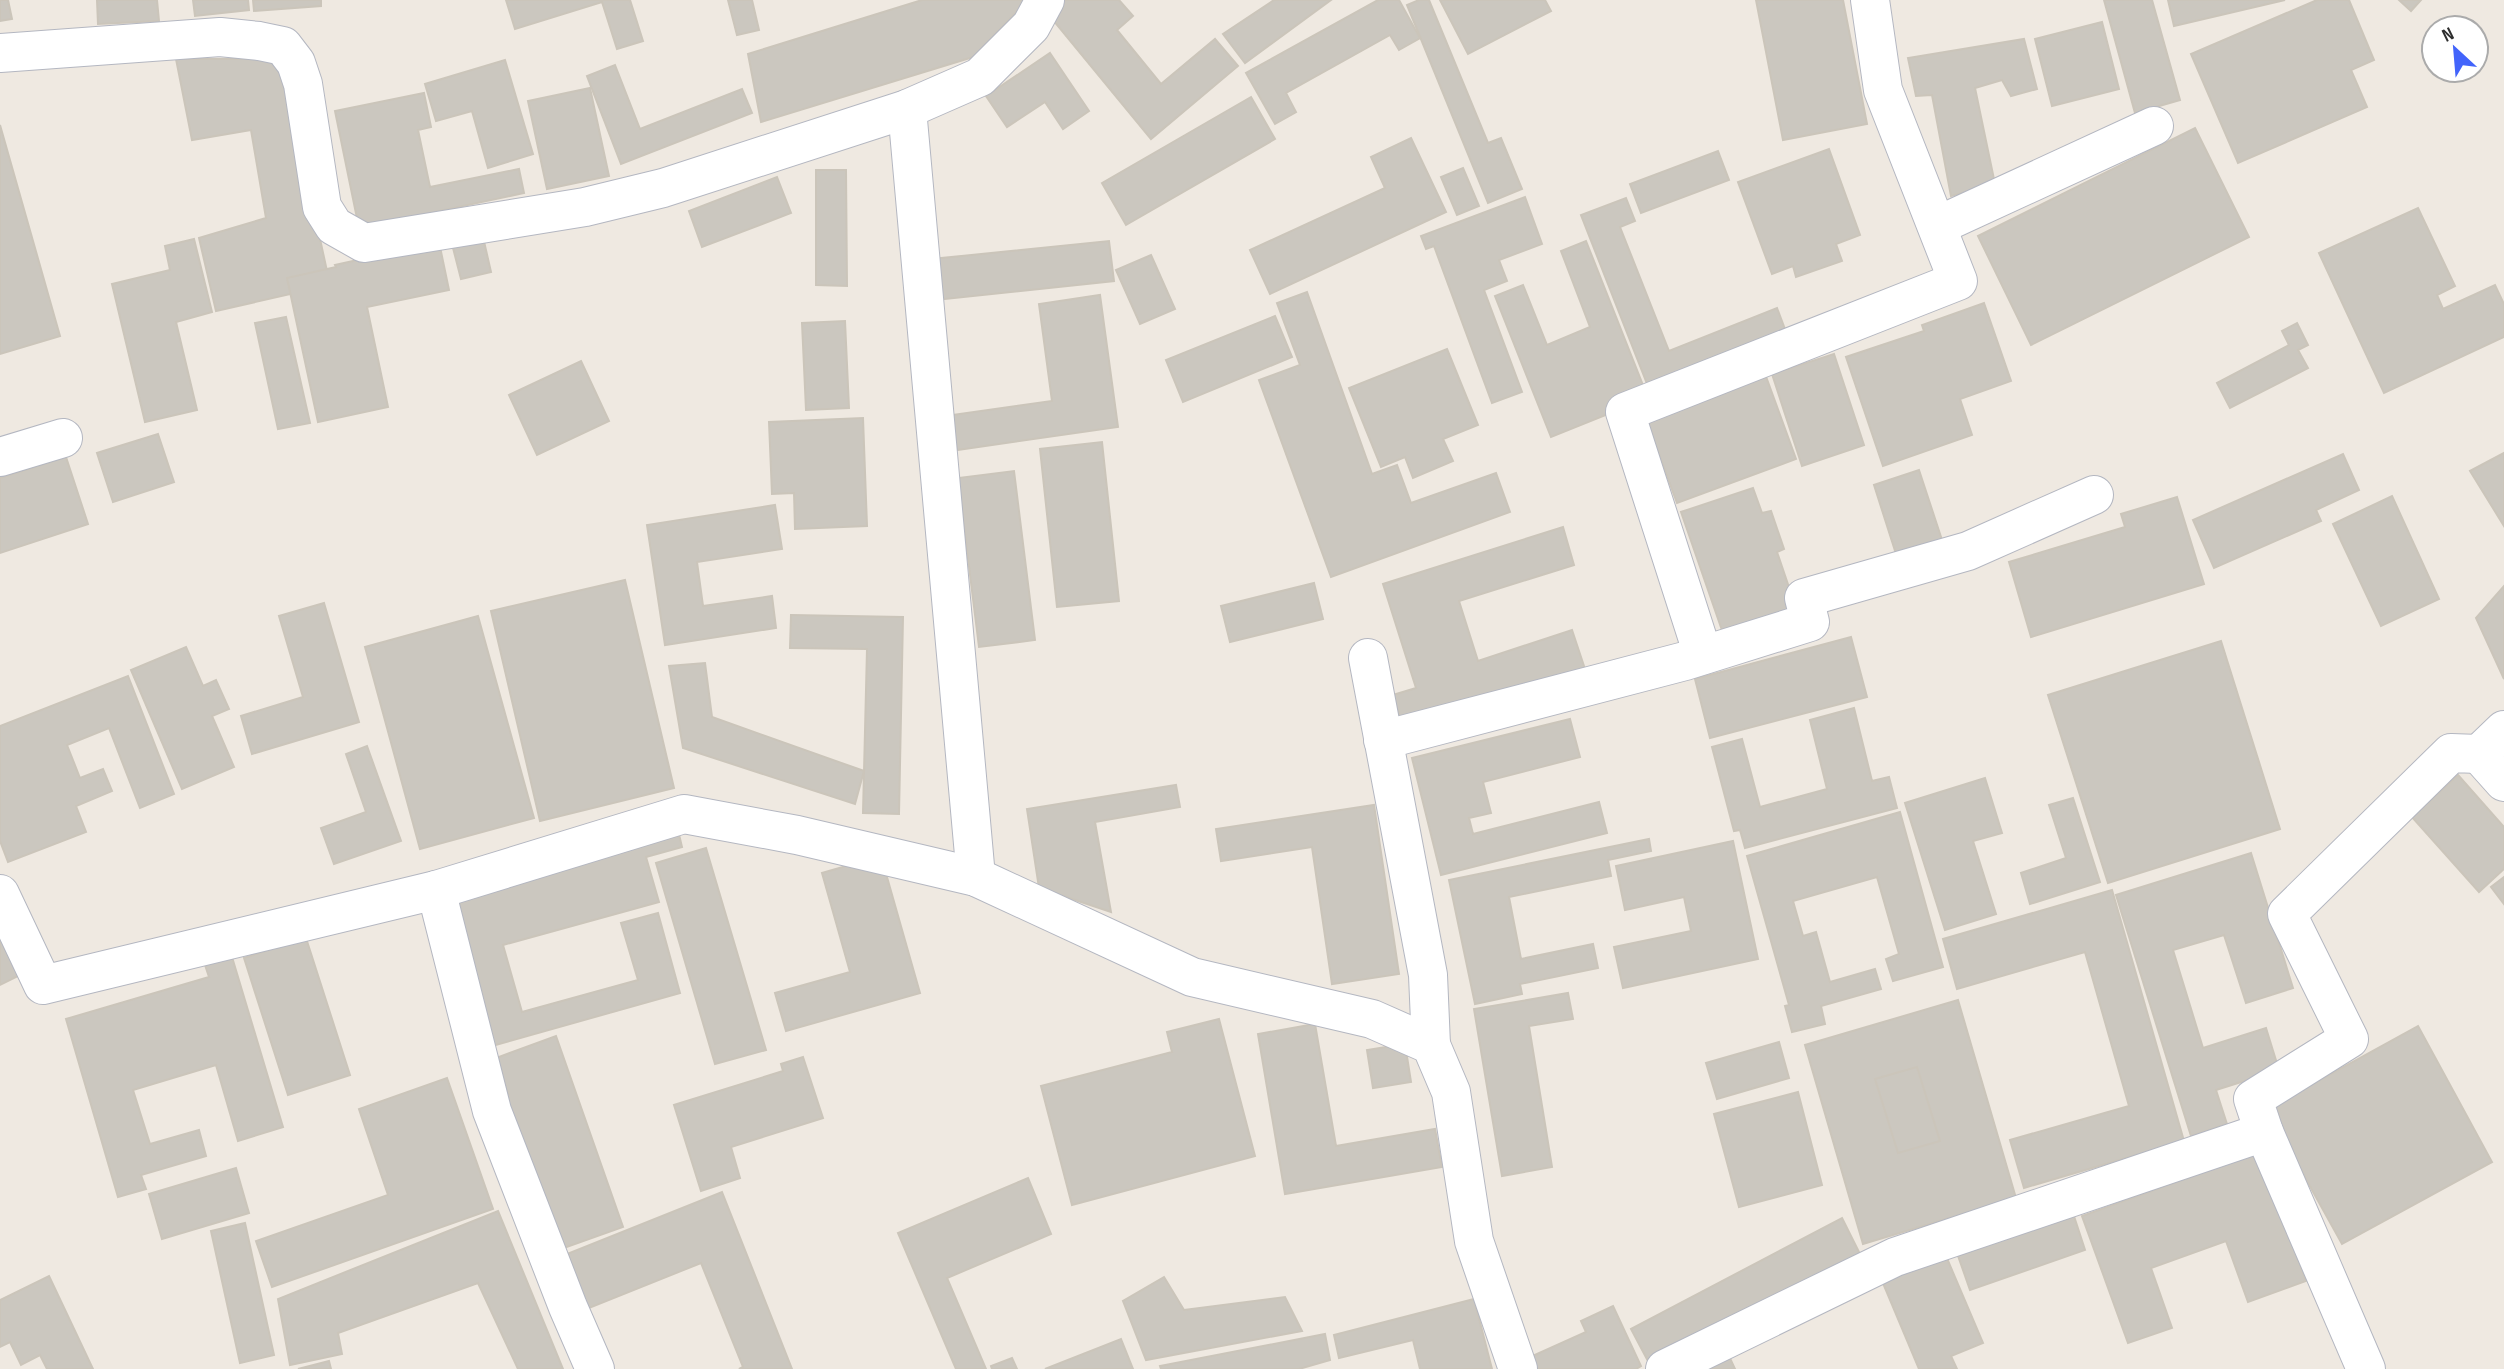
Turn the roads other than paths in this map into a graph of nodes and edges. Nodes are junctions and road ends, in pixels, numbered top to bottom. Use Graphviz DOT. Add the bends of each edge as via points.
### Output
graph roads {
  1 [pos="1045,0"];
  2 [pos="1870,0"];
  3 [pos="0,53"];
  4 [pos="907,109"];
  5 [pos="2154,126"];
  6 [pos="1937,226"];
  7 [pos="63,438"];
  8 [pos="0,457"];
  9 [pos="2094,495"];
  10 [pos="1703,655"];
  11 [pos="1368,658"];
  12 [pos="1383,740"];
  13 [pos="2491,742"];
  14 [pos="2504,782"];
  15 [pos="976,877"];
  16 [pos="436,890"];
  17 [pos="0,894"];
  18 [pos="1431,1045"];
  19 [pos="2264,1132"];
  20 [pos="595,1369"];
  21 [pos="1518,1369"];
  22 [pos="1665,1369"];
  23 [pos="2366,1369"];
  1 -- 4 [label="street" via="1031,26 980,77"];
  2 -- 6 [label="street" via="1883,90"];
  3 -- 4 [label="street" via="220,37 283,46 296,63 303,84 322,207 334,226 364,243 598,204 663,188"];
  4 -- 15 [label="street"];
  5 -- 6 [label="street"];
  6 -- 10 [label="street" via="1958,281 1625,412"];
  7 -- 8 [label="street"];
  9 -- 10 [label="street" via="1968,551 1804,598 1810,622"];
  10 -- 12 [label="street"];
  11 -- 12 [label="street"];
  12 -- 18 [label="street" via="1428,975"];
  13 -- 14 [label="street"];
  13 -- 19 [label="street" via="2451,753 2287,914 2349,1039 2253,1099"];
  15 -- 16 [label="street" via="684,814"];
  15 -- 18 [label="street" via="1192,977 1372,1019"];
  16 -- 17 [label="street" via="43,985"];
  16 -- 20 [label="street" via="492,1111"];
  18 -- 21 [label="street" via="1451,1092 1474,1241"];
  19 -- 22 [label="street" via="1895,1257"];
  19 -- 23 [label="street"];
}
